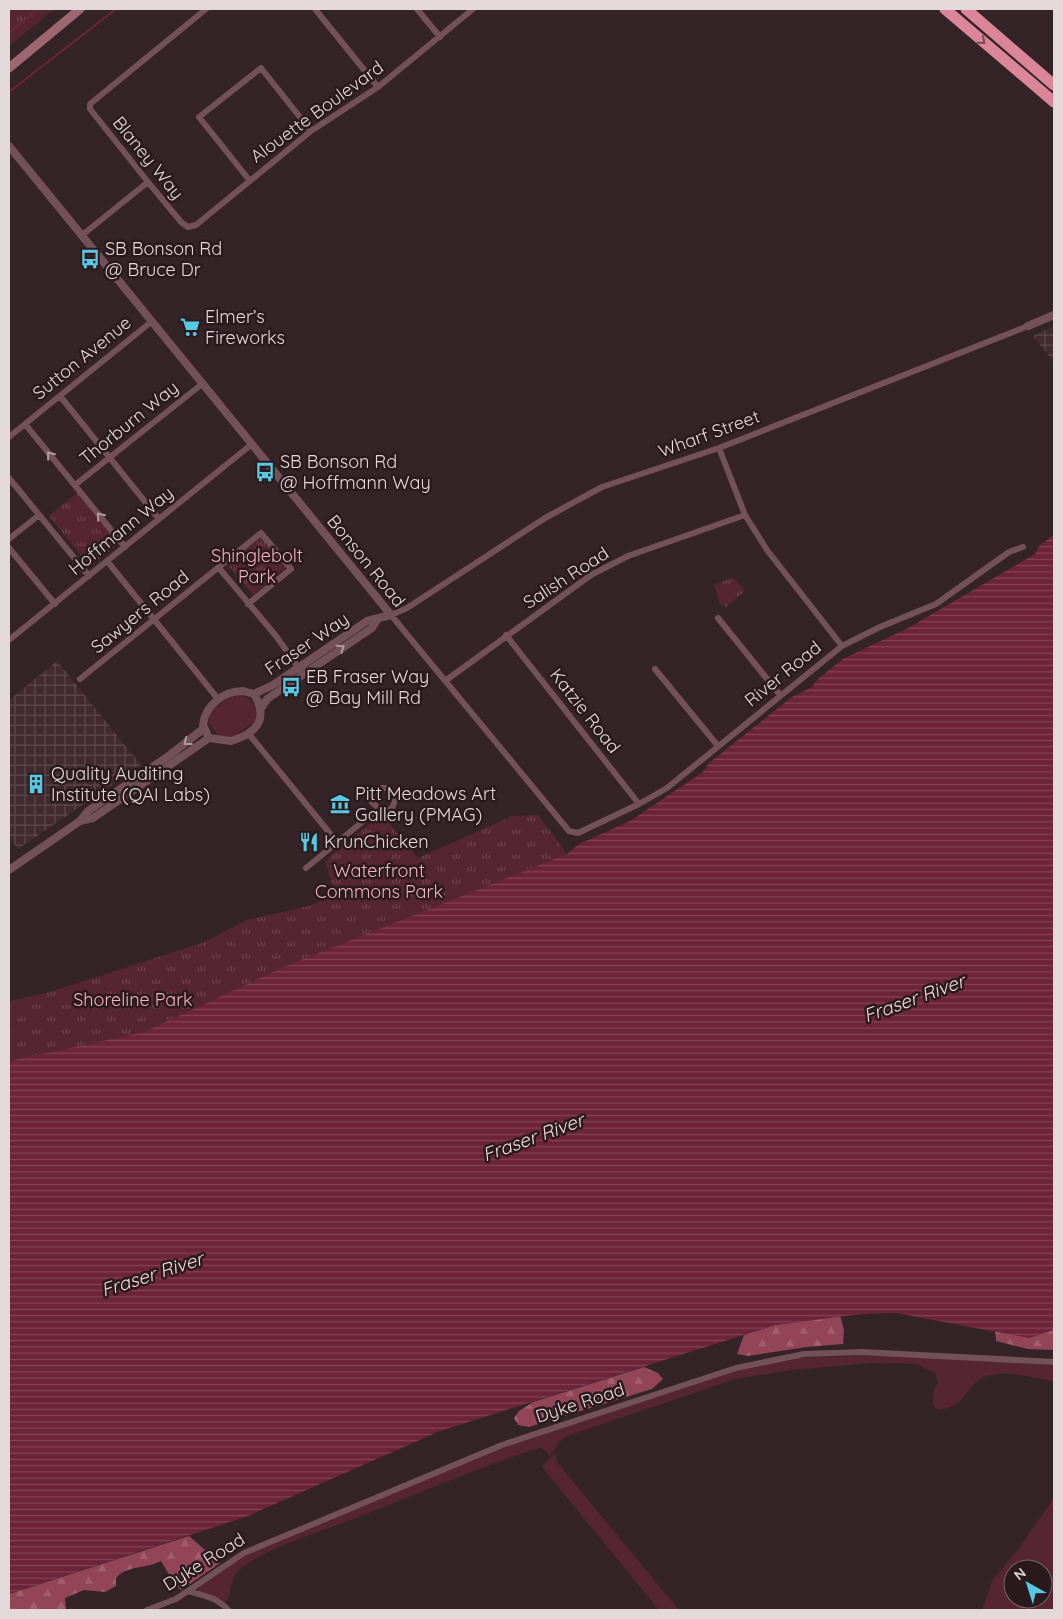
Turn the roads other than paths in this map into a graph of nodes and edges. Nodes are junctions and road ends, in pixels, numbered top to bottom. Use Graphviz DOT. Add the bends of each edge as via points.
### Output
graph roads {
  1 [pos="80,9"];
  2 [pos="206,9"];
  3 [pos="315,9"];
  4 [pos="417,9"];
  5 [pos="473,9"];
  6 [pos="945,9"];
  7 [pos="966,9"];
  8 [pos="440,37"];
  9 [pos="9,68"];
  10 [pos="1054,84"];
  11 [pos="378,87"];
  12 [pos="1054,102"];
  13 [pos="311,131"];
  14 [pos="9,146"];
  15 [pos="250,181"];
  16 [pos="148,182"];
  17 [pos="188,227"];
  18 [pos="82,236"];
  19 [pos="1054,315"];
  20 [pos="151,322"];
  21 [pos="1028,326"];
  22 [pos="202,384"];
  23 [pos="60,396"];
  24 [pos="25,424"];
  25 [pos="9,437"];
  26 [pos="252,444"];
  27 [pos="719,448"];
  28 [pos="110,457"];
  29 [pos="9,478"];
  30 [pos="75,485"];
  31 [pos="39,515"];
  32 [pos="745,515"];
  33 [pos="159,519"];
  34 [pos="9,539"];
  35 [pos="125,547"];
  36 [pos="1023,547"];
  37 [pos="9,548"];
  38 [pos="107,561"];
  39 [pos="218,568"];
  40 [pos="89,576"];
  41 [pos="55,604"];
  42 [pos="248,604"];
  43 [pos="391,615"];
  44 [pos="718,618"];
  45 [pos="154,619"];
  46 [pos="506,635"];
  47 [pos="9,640"];
  48 [pos="842,646"];
  49 [pos="655,669"];
  50 [pos="301,671"];
  51 [pos="80,679"];
  52 [pos="445,681"];
  53 [pos="254,694"];
  54 [pos="780,696"];
  55 [pos="218,699"];
  56 [pos="262,707"];
  57 [pos="203,729"];
  58 [pos="248,732"];
  59 [pos="209,738"];
  60 [pos="718,746"];
  61 [pos="639,804"];
  62 [pos="378,809"];
  63 [pos="80,821"];
  64 [pos="569,831"];
  65 [pos="337,842"];
  66 [pos="306,868"];
  67 [pos="9,870"];
  68 [pos="1054,1362"];
  69 [pos="188,1591"];
  70 [pos="147,1610"];
  71 [pos="228,1610"];
  1 -- 9 [label="main road"];
  2 -- 16 [label="street, Blaney Way" via="90,104 90,110"];
  3 -- 11 [label="street"];
  4 -- 8 [label="street"];
  5 -- 8 [label="street, Alouette Boulevard"];
  6 -- 12 [label="highway, one-way"];
  7 -- 10 [label="highway"];
  8 -- 11 [label="street, Alouette Boulevard"];
  11 -- 13 [label="street, Alouette Boulevard"];
  13 -- 15 [label="street, Alouette Boulevard"];
  13 -- 15 [label="street" via="261,68 199,117"];
  14 -- 18 [label="street, Bonson Road"];
  15 -- 17 [label="street, Alouette Boulevard" via="196,225"];
  16 -- 17 [label="street, Blaney Way"];
  16 -- 18 [label="street"];
  18 -- 20 [label="street, Bonson Road"];
  19 -- 21 [label="street, Wharf Street"];
  20 -- 22 [label="street, Bonson Road"];
  20 -- 23 [label="street, Sutton Avenue"];
  21 -- 27 [label="street, Wharf Street"];
  22 -- 26 [label="street, Bonson Road"];
  22 -- 28 [label="street, Thorburn Way"];
  23 -- 24 [label="street, Sutton Avenue"];
  23 -- 28 [label="street"];
  24 -- 25 [label="street, Sutton Avenue"];
  30 -- 24 [label="street, one-way"];
  26 -- 33 [label="street, Hoffmann Way"];
  26 -- 43 [label="street, Bonson Road"];
  27 -- 32 [label="street"];
  27 -- 43 [label="street, Wharf Street" via="602,487 575,500 407,608"];
  28 -- 30 [label="street, Thorburn Way"];
  28 -- 33 [label="street"];
  29 -- 31 [label="street"];
  35 -- 30 [label="street, one-way"];
  31 -- 34 [label="street"];
  31 -- 40 [label="street"];
  32 -- 46 [label="street, Salish Road" via="628,556 577,584"];
  32 -- 48 [label="street" via="767,550"];
  33 -- 35 [label="street, Hoffmann Way"];
  35 -- 38 [label="street, Hoffmann Way"];
  36 -- 48 [label="street, River Road" via="1009,552 936,604"];
  37 -- 41 [label="street"];
  38 -- 40 [label="street, Hoffmann Way"];
  38 -- 45 [label="street"];
  39 -- 42 [label="street"];
  39 -- 42 [label="street, Sawyers Road" via="261,533 267,540 291,569"];
  39 -- 45 [label="street, Sawyers Road"];
  40 -- 41 [label="street, Hoffmann Way"];
  41 -- 47 [label="street, Hoffmann Way"];
  42 -- 50 [label="street"];
  43 -- 50 [label="street, Fraser Way" via="376,620 372,628"];
  43 -- 52 [label="street, Bonson Road"];
  44 -- 54 [label="street"];
  45 -- 51 [label="street, Sawyers Road"];
  45 -- 55 [label="street"];
  46 -- 52 [label="street, Salish Road"];
  46 -- 61 [label="street, Katzie Road"];
  48 -- 54 [label="street, River Road"];
  49 -- 60 [label="street"];
  50 -- 53 [label="street, Fraser Way"];
  50 -- 56 [label="street, Fraser Way"];
  52 -- 64 [label="street, Bonson Road"];
  53 -- 55 [label="street" via="235,692"];
  53 -- 56 [label="street"];
  54 -- 60 [label="street, River Road"];
  55 -- 57 [label="street" via="205,712"];
  56 -- 58 [label="street" via="260,721"];
  57 -- 59 [label="street"];
  57 -- 63 [label="street, one-way" via="88,811"];
  58 -- 59 [label="street" via="231,741"];
  58 -- 65 [label="street"];
  59 -- 63 [label="street" via="93,818"];
  60 -- 61 [label="street, River Road" via="682,776"];
  61 -- 64 [label="street, River Road" via="578,833"];
  62 -- 65 [label="street"];
  63 -- 67 [label="street"];
  65 -- 66 [label="street"];
  68 -- 69 [label="street, Dyke Road" via="862,1352 804,1354 736,1368 493,1448 244,1553"];
  69 -- 70 [label="street, Dyke Road"];
  69 -- 71 [label="street" via="207,1596"];
}
